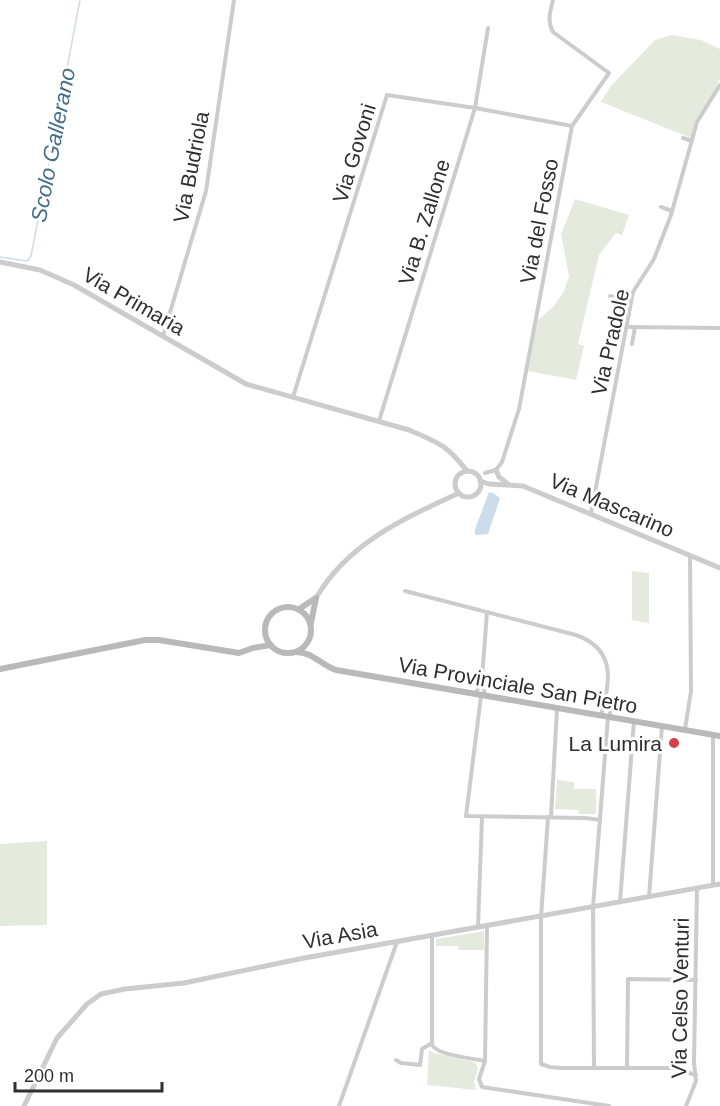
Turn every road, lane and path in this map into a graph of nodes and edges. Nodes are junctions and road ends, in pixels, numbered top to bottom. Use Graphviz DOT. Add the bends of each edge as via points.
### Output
graph roads {
  1 [pos="234,0"];
  2 [pos="553,0"];
  3 [pos="488,28"];
  4 [pos="720,85"];
  5 [pos="475,108"];
  6 [pos="572,126"];
  7 [pos="683,138"];
  8 [pos="692,141"];
  9 [pos="661,207"];
  10 [pos="672,211"];
  11 [pos="0,262"];
  12 [pos="610,296"];
  13 [pos="631,300"];
  14 [pos="626,327"];
  15 [pos="635,327"];
  16 [pos="720,328"];
  17 [pos="163,336"];
  18 [pos="632,344"];
  19 [pos="293,397"];
  20 [pos="379,422"];
  21 [pos="496,470"];
  22 [pos="464,472"];
  23 [pos="485,473"];
  24 [pos="479,480"];
  25 [pos="508,484"];
  26 [pos="457,490"];
  27 [pos="591,513"];
  28 [pos="690,555"];
  29 [pos="720,568"];
  30 [pos="405,591"];
  31 [pos="316,598"];
  32 [pos="299,609"];
  33 [pos="487,612"];
  34 [pos="311,625"];
  35 [pos="265,633"];
  36 [pos="309,640"];
  37 [pos="271,645"];
  38 [pos="254,648"];
  39 [pos="296,652"];
  40 [pos="314,656"];
  41 [pos="0,669"];
  42 [pos="482,679"];
  43 [pos="480,696"];
  44 [pos="607,696"];
  45 [pos="557,709"];
  46 [pos="607,717"];
  47 [pos="634,721"];
  48 [pos="662,726"];
  49 [pos="685,729"];
  50 [pos="717,736"];
  51 [pos="482,817"];
  52 [pos="550,817"];
  53 [pos="600,820"];
  54 [pos="720,884"];
  55 [pos="712,885"];
  56 [pos="697,888"];
  57 [pos="649,897"];
  58 [pos="620,903"];
  59 [pos="593,907"];
  60 [pos="541,917"];
  61 [pos="487,927"];
  62 [pos="478,928"];
  63 [pos="432,936"];
  64 [pos="397,942"];
  65 [pos="696,980"];
  66 [pos="432,1043"];
  67 [pos="396,1060"];
  68 [pos="485,1061"];
  69 [pos="594,1068"];
  70 [pos="627,1068"];
  71 [pos="696,1075"];
  72 [pos="24,1106"];
  73 [pos="339,1106"];
  74 [pos="609,1106"];
  75 [pos="686,1106"];
  1 -- 17 [label="street, Via Budriola" via="206,191"];
  2 -- 6 [label="street, Via del Fosso" via="549,15 553,32 609,73"];
  3 -- 5 [label="street, Via B. Zallone"];
  4 -- 8 [label="street, Via Pradole" via="697,122"];
  5 -- 6 [label="street, Via Govoni"];
  5 -- 19 [label="street, Via Govoni" via="387,95"];
  5 -- 20 [label="street, Via B. Zallone"];
  6 -- 21 [label="street, Via del Fosso" via="519,409"];
  7 -- 8 [label="street"];
  8 -- 10 [label="street, Via Pradole"];
  9 -- 10 [label="street"];
  10 -- 13 [label="street, Via Pradole" via="654,259"];
  11 -- 17 [label="street, Via Primaria" via="40,270 74,285"];
  12 -- 13 [label="street"];
  13 -- 14 [label="street, Via Pradole"];
  14 -- 15 [label="street"];
  14 -- 27 [label="street, Via Pradole"];
  15 -- 16 [label="street"];
  15 -- 18 [label="street"];
  17 -- 19 [label="street, Via Primaria" via="246,384"];
  19 -- 20 [label="street"];
  20 -- 22 [label="street" via="445,446 459,460"];
  21 -- 23 [label="street"];
  21 -- 25 [label="street"];
  22 -- 24 [label="street"];
  22 -- 26 [label="street" via="456,480"];
  23 -- 24 [label="street"];
  24 -- 25 [label="street, Via Mascarino"];
  24 -- 26 [label="street" via="476,494 469,497"];
  25 -- 27 [label="street, Via Mascarino" via="523,486"];
  26 -- 31 [label="street" via="362,544 338,566"];
  27 -- 28 [label="street, Via Mascarino"];
  28 -- 29 [label="street, Via Mascarino"];
  28 -- 49 [label="street" via="691,691"];
  30 -- 33 [label="street"];
  31 -- 32 [label="main road"];
  31 -- 34 [label="main road"];
  32 -- 34 [label="main road"];
  32 -- 35 [label="main road" via="276,610 267,620"];
  33 -- 42 [label="street"];
  33 -- 44 [label="street" via="593,642 607,663"];
  34 -- 36 [label="main road"];
  35 -- 37 [label="main road"];
  35 -- 38 [label="main road"];
  36 -- 39 [label="main road"];
  36 -- 40 [label="main road"];
  37 -- 38 [label="main road"];
  37 -- 39 [label="main road" via="285,653"];
  38 -- 41 [label="main road" via="239,653 145,640"];
  39 -- 40 [label="main road, Via Provinciale San Pietro"];
  40 -- 43 [label="main road, Via Provinciale San Pietro" via="336,670"];
  42 -- 43 [label="street"];
  42 -- 43 [label="street"];
  43 -- 45 [label="main road, Via Provinciale San Pietro"];
  43 -- 51 [label="street" via="466,816"];
  44 -- 46 [label="street"];
  44 -- 46 [label="street"];
  45 -- 46 [label="main road, Via Provinciale San Pietro"];
  45 -- 52 [label="street"];
  46 -- 47 [label="main road, Via Provinciale San Pietro"];
  46 -- 53 [label="street"];
  47 -- 48 [label="main road, Via Provinciale San Pietro"];
  47 -- 58 [label="street"];
  48 -- 49 [label="main road, Via Provinciale San Pietro"];
  48 -- 57 [label="street"];
  49 -- 50 [label="main road, Via Provinciale San Pietro"];
  50 -- 55 [label="street"];
  51 -- 52 [label="street"];
  51 -- 62 [label="street"];
  52 -- 53 [label="street"];
  52 -- 60 [label="street"];
  53 -- 59 [label="street"];
  54 -- 55 [label="street, Via Asia"];
  55 -- 56 [label="street, Via Asia"];
  56 -- 57 [label="street, Via Asia"];
  56 -- 65 [label="street, Via Celso Venturi"];
  57 -- 58 [label="street, Via Asia"];
  58 -- 59 [label="street, Via Asia"];
  59 -- 60 [label="street, Via Asia"];
  59 -- 69 [label="street"];
  60 -- 61 [label="street, Via Asia"];
  60 -- 69 [label="street" via="541,1064"];
  61 -- 62 [label="street, Via Asia"];
  61 -- 68 [label="street"];
  62 -- 63 [label="street, Via Asia"];
  63 -- 64 [label="street, Via Asia"];
  63 -- 66 [label="street"];
  64 -- 72 [label="street, Via Asia" via="184,983 101,994 57,1038"];
  64 -- 73 [label="street"];
  65 -- 70 [label="street" via="628,979"];
  65 -- 71 [label="street, Via Celso Venturi"];
  66 -- 67 [label="street" via="422,1049 420,1065"];
  66 -- 68 [label="street" via="435,1050"];
  68 -- 74 [label="street" via="479,1079 482,1087"];
  69 -- 70 [label="street"];
  70 -- 71 [label="street" via="673,1068"];
  71 -- 75 [label="street, Via Celso Venturi"];
}
